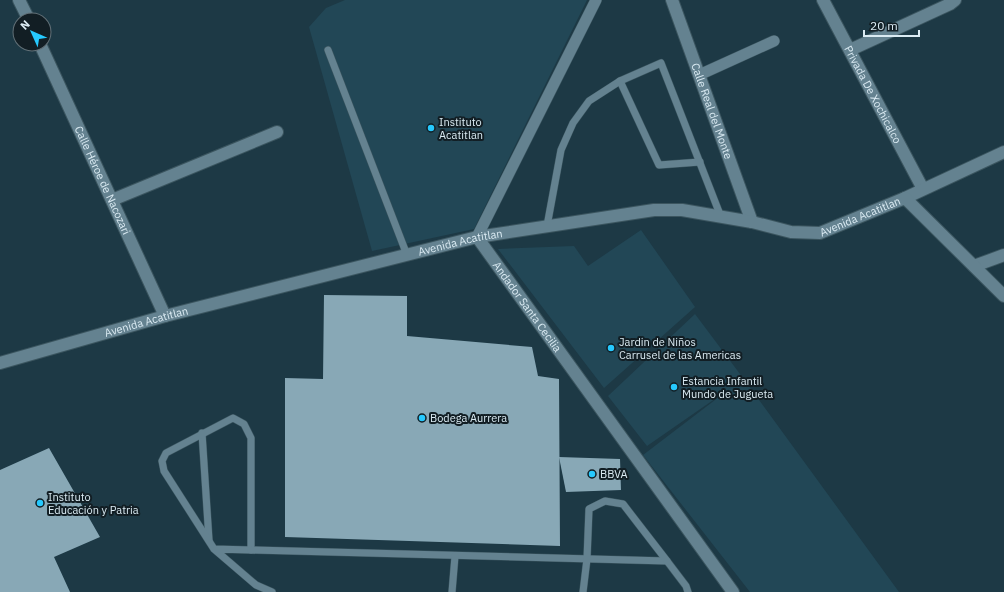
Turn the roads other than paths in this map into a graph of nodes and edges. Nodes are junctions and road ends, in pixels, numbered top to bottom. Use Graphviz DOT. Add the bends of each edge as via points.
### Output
graph roads {
  1 [pos="19,0"];
  2 [pos="596,0"];
  3 [pos="672,0"];
  4 [pos="823,0"];
  5 [pos="955,0"];
  6 [pos="24,12"];
  7 [pos="774,41"];
  8 [pos="328,50"];
  9 [pos="850,50"];
  10 [pos="44,52"];
  11 [pos="698,75"];
  12 [pos="620,81"];
  13 [pos="277,132"];
  14 [pos="1004,152"];
  15 [pos="700,162"];
  16 [pos="923,189"];
  17 [pos="905,198"];
  18 [pos="112,200"];
  19 [pos="721,217"];
  20 [pos="752,222"];
  21 [pos="547,226"];
  22 [pos="477,237"];
  23 [pos="407,255"];
  24 [pos="1004,255"];
  25 [pos="974,266"];
  26 [pos="1004,296"];
  27 [pos="165,316"];
  28 [pos="0,363"];
  29 [pos="202,434"];
  30 [pos="209,542"];
  31 [pos="214,550"];
  32 [pos="251,550"];
  33 [pos="455,556"];
  34 [pos="586,559"];
  35 [pos="667,561"];
  36 [pos="272,592"];
  37 [pos="452,592"];
  38 [pos="583,592"];
  39 [pos="688,592"];
  40 [pos="733,592"];
  1 -- 6 [label="street"];
  2 -- 22 [label="street"];
  3 -- 11 [label="street, Calle Real del Monte"];
  4 -- 9 [label="street, Privada De Xochicalco"];
  5 -- 9 [label="street"];
  7 -- 11 [label="street"];
  8 -- 23 [label="lane"];
  9 -- 16 [label="street, Privada De Xochicalco"];
  10 -- 18 [label="street, Calle Héroe de Nacozari"];
  11 -- 20 [label="street, Calle Real del Monte"];
  12 -- 15 [label="lane" via="659,165"];
  12 -- 15 [label="lane" via="661,63"];
  12 -- 21 [label="lane" via="589,101 573,123 562,150"];
  13 -- 18 [label="street"];
  14 -- 16 [label="street, Avenida Acatitlan"];
  15 -- 19 [label="lane"];
  16 -- 17 [label="street, Avenida Acatitlan"];
  17 -- 20 [label="street, Avenida Acatitlan" via="820,233 791,232"];
  17 -- 25 [label="street"];
  18 -- 27 [label="street, Calle Héroe de Nacozari"];
  19 -- 20 [label="street, Avenida Acatitlan"];
  19 -- 21 [label="street, Avenida Acatitlan" via="682,210 654,210"];
  21 -- 22 [label="street, Avenida Acatitlan"];
  22 -- 23 [label="street, Avenida Acatitlan"];
  22 -- 40 [label="street, Andador Santa Cecilia"];
  23 -- 27 [label="street, Avenida Acatitlan"];
  24 -- 25 [label="street"];
  25 -- 26 [label="street"];
  27 -- 28 [label="street, Avenida Acatitlan"];
  29 -- 30 [label="lane"];
  29 -- 30 [label="lane" via="166,453 162,461 164,471"];
  29 -- 32 [label="lane" via="233,418 244,424 251,438"];
  30 -- 31 [label="lane"];
  31 -- 32 [label="lane"];
  31 -- 36 [label="lane" via="256,585"];
  32 -- 33 [label="lane"];
  33 -- 34 [label="lane"];
  33 -- 37 [label="lane"];
  34 -- 35 [label="lane"];
  34 -- 35 [label="lane" via="589,509 605,501 623,504"];
  34 -- 38 [label="lane"];
  35 -- 39 [label="lane"];
}
